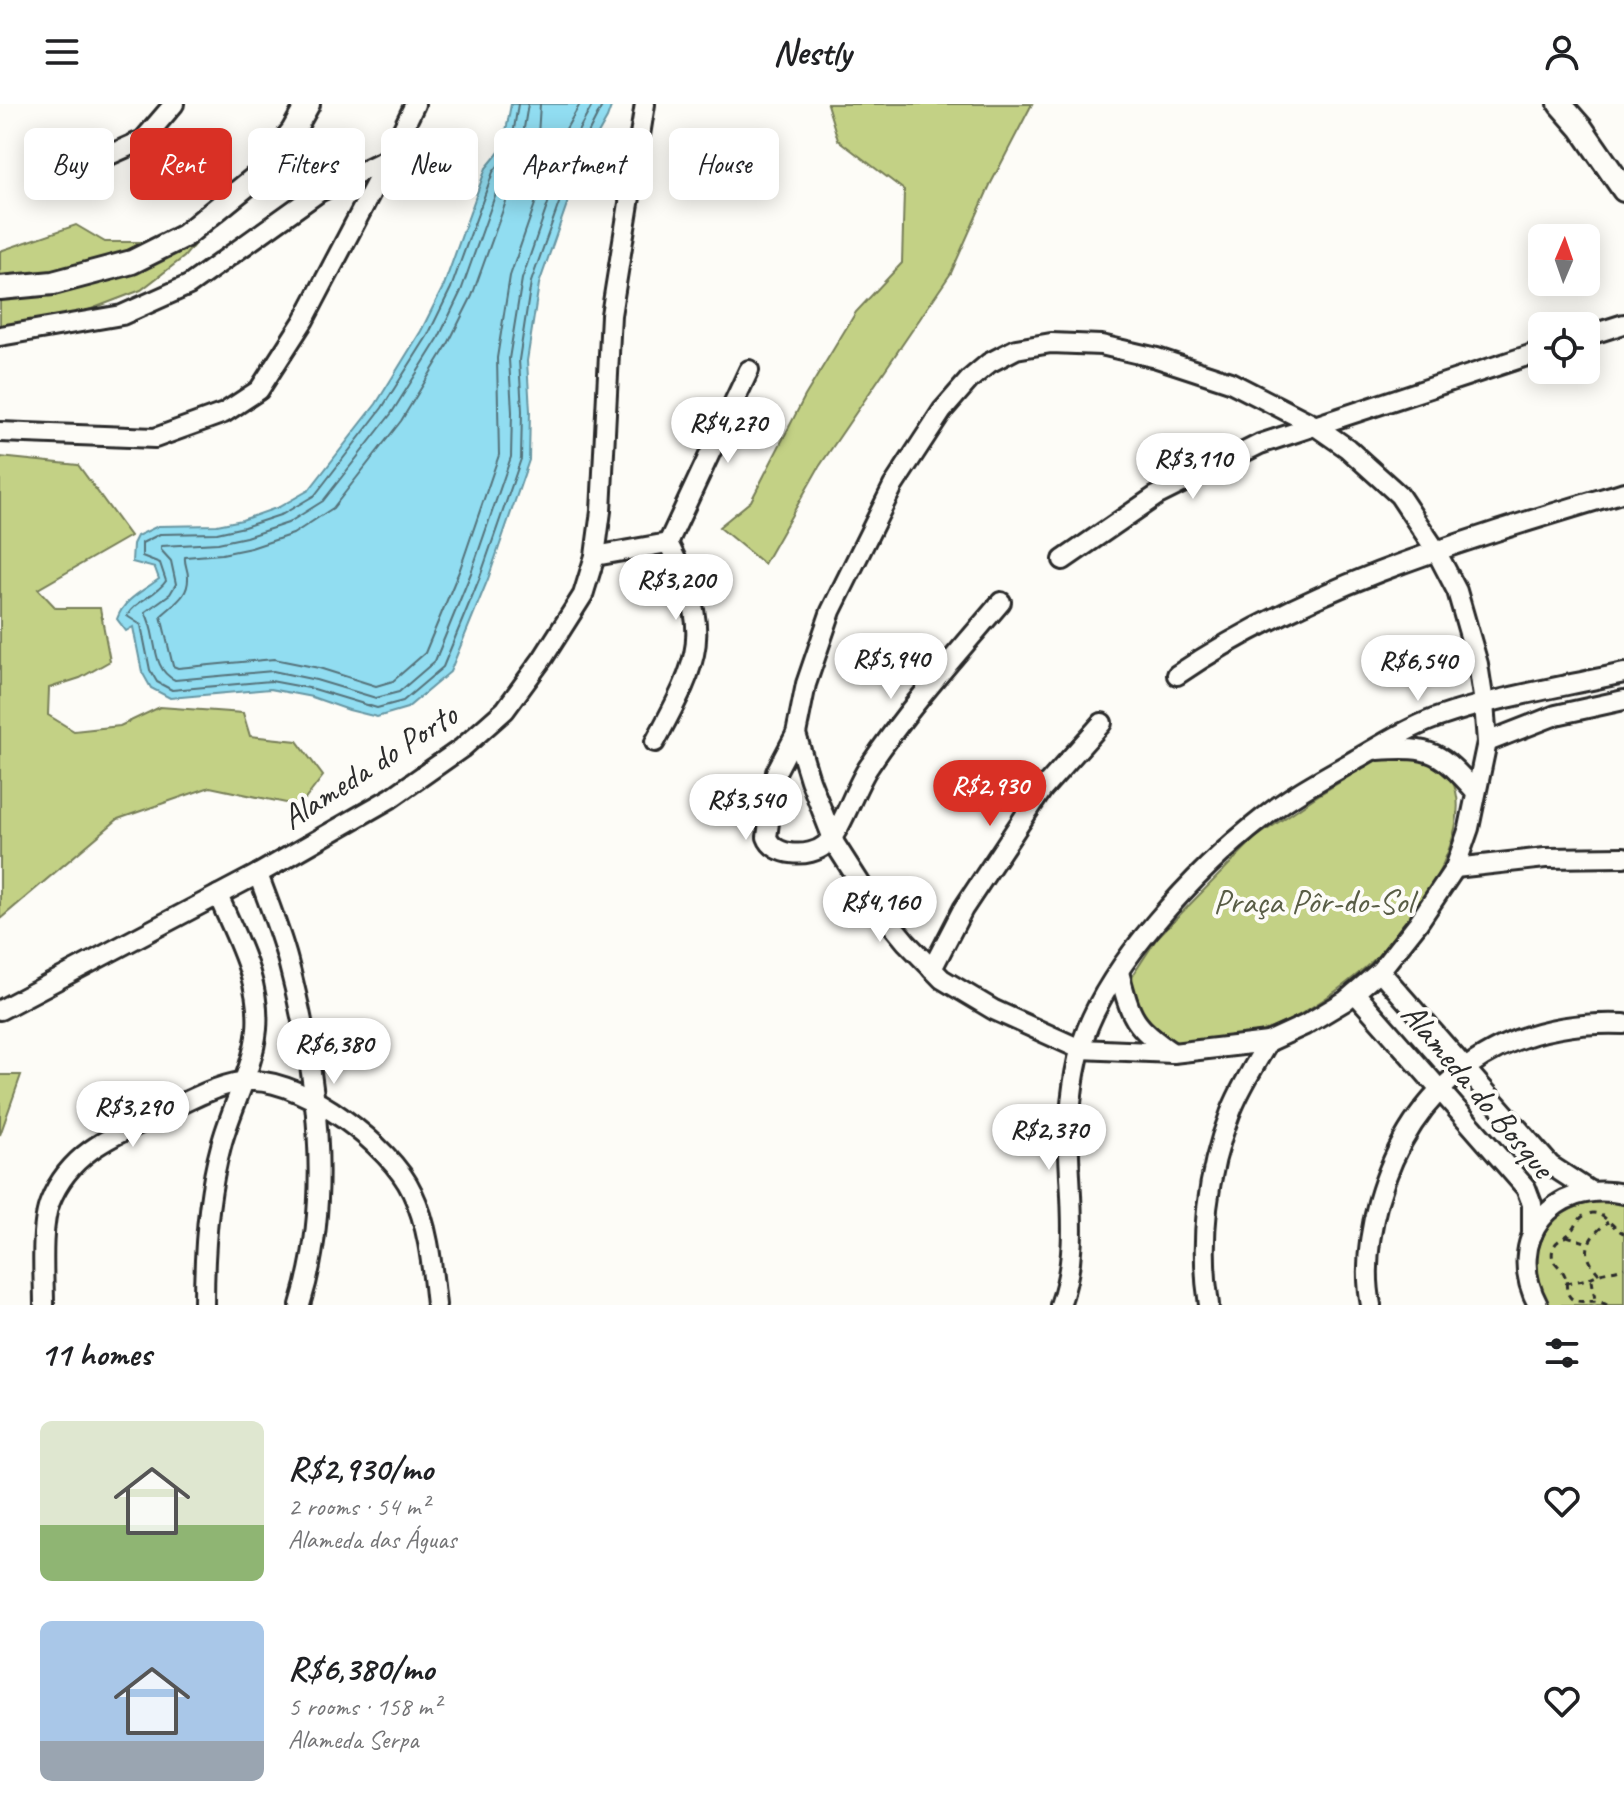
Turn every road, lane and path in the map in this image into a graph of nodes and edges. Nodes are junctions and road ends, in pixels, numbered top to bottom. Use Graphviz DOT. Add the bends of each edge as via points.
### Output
graph roads {
  1 [pos="174,104"];
  2 [pos="308,104"];
  3 [pos="415,104"];
  4 [pos="645,104"];
  5 [pos="1560,104"];
  6 [pos="403,128"];
  7 [pos="114,153"];
  8 [pos="381,162"];
  9 [pos="381,173"];
  10 [pos="1624,190"];
  11 [pos="0,288"];
  12 [pos="1624,324"];
  13 [pos="1600,332"];
  14 [pos="0,336"];
  15 [pos="1528,356"];
  16 [pos="749,370"];
  17 [pos="1314,425"];
  18 [pos="0,432"];
  19 [pos="1624,492"];
  20 [pos="668,543"];
  21 [pos="1435,549"];
  22 [pos="595,556"];
  23 [pos="1063,560"];
  24 [pos="1001,602"];
  25 [pos="1624,673"];
  26 [pos="1177,675"];
  27 [pos="1624,700"];
  28 [pos="1484,703"];
  29 [pos="1448,715"];
  30 [pos="1102,723"];
  31 [pos="796,734"];
  32 [pos="655,742"];
  33 [pos="1487,742"];
  34 [pos="1371,750"];
  35 [pos="1439,755"];
  36 [pos="1476,792"];
  37 [pos="833,836"];
  38 [pos="1624,857"];
  39 [pos="1455,868"];
  40 [pos="258,874"];
  41 [pos="218,895"];
  42 [pos="932,969"];
  43 [pos="1380,971"];
  44 [pos="1119,972"];
  45 [pos="1355,993"];
  46 [pos="0,1010"];
  47 [pos="1624,1024"];
  48 [pos="1268,1042"];
  49 [pos="1080,1049"];
  50 [pos="1173,1053"];
  51 [pos="1465,1068"];
  52 [pos="242,1083"];
  53 [pos="1438,1090"];
  54 [pos="315,1102"];
  55 [pos="1590,1191"];
  56 [pos="1624,1194"];
  57 [pos="1608,1222"];
  58 [pos="1624,1233"];
  59 [pos="1532,1235"];
  60 [pos="1567,1236"];
  61 [pos="1588,1243"];
  62 [pos="1624,1267"];
  63 [pos="1599,1274"];
  64 [pos="1592,1279"];
  65 [pos="1566,1283"];
  66 [pos="1595,1300"];
  67 [pos="1574,1304"];
  68 [pos="44,1305"];
  69 [pos="204,1305"];
  70 [pos="300,1305"];
  71 [pos="436,1305"];
  72 [pos="1060,1305"];
  73 [pos="1209,1305"];
  74 [pos="1371,1305"];
  75 [pos="1538,1305"];
  76 [pos="1607,1305"];
  1 -- 7 [label="street" via="143,140"];
  2 -- 11 [label="street" via="259,175 184,236 132,262 53,283"];
  3 -- 6 [label="street"];
  4 -- 22 [label="street, Alameda do Porto" via="611,315"];
  5 -- 10 [label="street"];
  8 -- 14 [label="street" via="319,192 189,285 122,315"];
  9 -- 18 [label="street" via="304,320 259,390 224,413 155,438"];
  12 -- 13 [label="street"];
  15 -- 17 [label="street"];
  16 -- 20 [label="street"];
  17 -- 21 [label="street" via="1399,495"];
  17 -- 23 [label="street" via="1260,444 1156,496"];
  17 -- 31 [label="street" via="1230,382 1101,345 1051,343 1016,349 989,363 942,411 893,486 831,611 806,684"];
  19 -- 21 [label="street"];
  20 -- 22 [label="street"];
  20 -- 32 [label="street" via="697,612 697,636 692,668"];
  21 -- 26 [label="street" via="1294,607"];
  21 -- 28 [label="street" via="1457,591"];
  22 -- 40 [label="street, Alameda do Porto" via="583,595 505,710 391,798"];
  24 -- 37 [label="street" via="867,767"];
  25 -- 28 [label="street"];
  27 -- 33 [label="street" via="1556,715"];
  28 -- 29 [label="street"];
  28 -- 33 [label="street"];
  29 -- 34 [label="street"];
  29 -- 35 [label="street" via="1437,731"];
  30 -- 42 [label="street" via="1042,790 963,909"];
  31 -- 37 [label="street"];
  31 -- 37 [label="street" via="777,766 768,842 779,851 806,853"];
  33 -- 36 [label="street"];
  34 -- 35 [label="street" via="1424,749"];
  34 -- 44 [label="street" via="1264,817 1222,854"];
  35 -- 36 [label="street"];
  36 -- 39 [label="street"];
  37 -- 42 [label="street" via="869,897"];
  38 -- 39 [label="street" via="1545,858"];
  39 -- 43 [label="street"];
  40 -- 41 [label="street, Alameda do Porto"];
  40 -- 54 [label="street" via="287,958"];
  41 -- 46 [label="street, Alameda do Porto"];
  41 -- 52 [label="street" via="252,976 257,1027"];
  42 -- 49 [label="street" via="994,1010"];
  43 -- 45 [label="street"];
  43 -- 51 [label="street, Alameda do Bosque"];
  44 -- 49 [label="street"];
  44 -- 50 [label="street" via="1135,1022"];
  45 -- 48 [label="street"];
  45 -- 53 [label="street, Alameda do Bosque"];
  47 -- 51 [label="street" via="1552,1029 1505,1044"];
  48 -- 50 [label="street"];
  48 -- 73 [label="street" via="1230,1112 1213,1172 1207,1211"];
  49 -- 50 [label="street"];
  49 -- 72 [label="street" via="1069,1153 1072,1253"];
  51 -- 53 [label="street"];
  51 -- 55 [label="street, Alameda do Bosque" via="1550,1165"];
  52 -- 54 [label="street" via="285,1087"];
  52 -- 68 [label="street" via="109,1137 74,1165 49,1203"];
  52 -- 69 [label="street" via="220,1147 204,1256"];
  53 -- 59 [label="street, Alameda do Bosque" via="1526,1188"];
  53 -- 74 [label="street" via="1388,1167 1373,1222 1366,1279"];
  54 -- 70 [label="street" via="314,1230"];
  54 -- 71 [label="street" via="333,1110 402,1173 424,1223"];
  55 -- 56 [label="street"];
  55 -- 59 [label="street" via="1560,1202"];
  57 -- 58 [label="path"];
  57 -- 60 [label="path" via="1592,1213"];
  57 -- 61 [label="path"];
  59 -- 75 [label="street, Alameda do Bosque" via="1526,1272"];
  60 -- 61 [label="path"];
  60 -- 65 [label="path" via="1553,1254"];
  61 -- 63 [label="path" via="1589,1260"];
  62 -- 63 [label="path" via="1618,1273"];
  63 -- 64 [label="path"];
  64 -- 65 [label="path"];
  64 -- 66 [label="path"];
  65 -- 67 [label="path"];
  67 -- 76 [label="path" via="1595,1300"];
}
